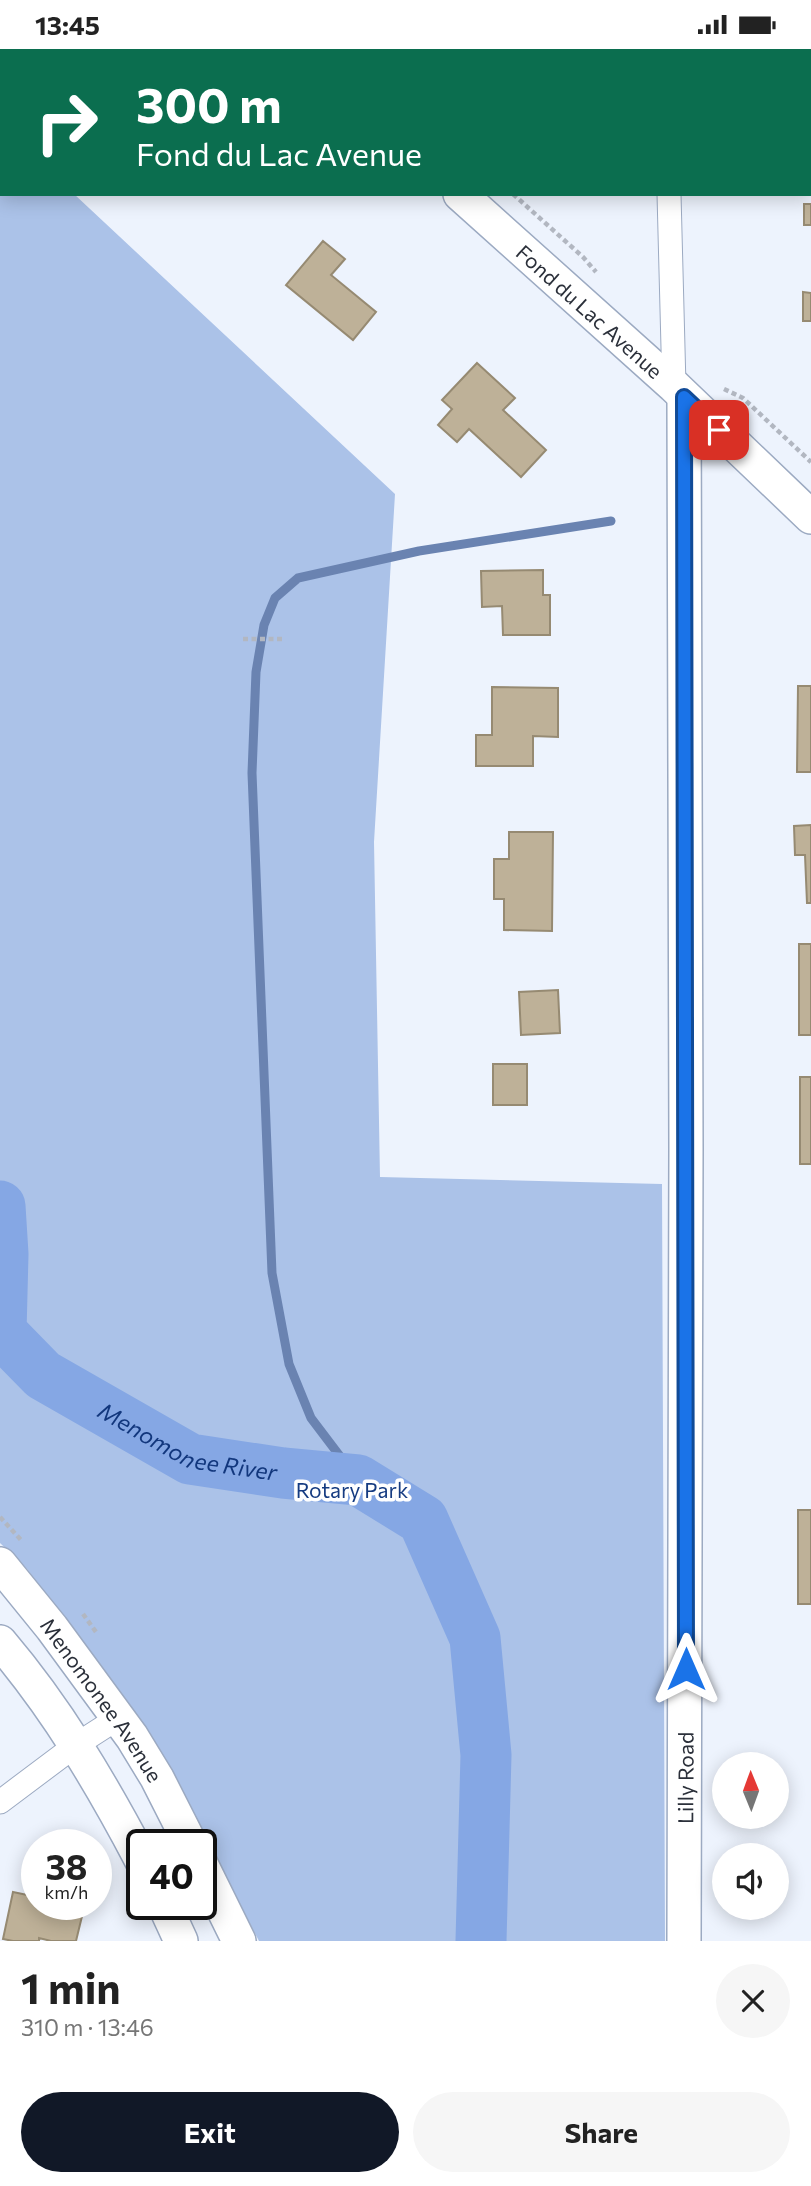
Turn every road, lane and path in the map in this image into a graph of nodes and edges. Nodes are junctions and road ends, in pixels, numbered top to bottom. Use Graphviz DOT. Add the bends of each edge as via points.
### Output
graph roads {
  1 [pos="462,196"];
  2 [pos="669,196"];
  3 [pos="721,388"];
  4 [pos="679,392"];
  5 [pos="811,462"];
  6 [pos="811,517"];
  7 [pos="243,639"];
  8 [pos="283,639"];
  9 [pos="0,1565"];
  10 [pos="0,1642"];
  11 [pos="118,1718"];
  12 [pos="76,1745"];
  13 [pos="0,1801"];
  14 [pos="183,1829"];
  15 [pos="126,1831"];
  16 [pos="217,1896"];
  17 [pos="171,1920"];
  18 [pos="181,1941"];
  19 [pos="239,1941"];
  20 [pos="684,1941"];
  1 -- 4 [label="street, Fond du Lac Avenue"];
  2 -- 4 [label="street"];
  3 -- 5 [label="path" via="743,398"];
  4 -- 6 [label="street, Fond du Lac Avenue"];
  4 -- 20 [label="street, Lilly Road" via="686,1230"];
  7 -- 8 [label="path"];
  9 -- 11 [label="street, Menomonee Avenue"];
  10 -- 12 [label="street, Menomonee Avenue"];
  11 -- 12 [label="street"];
  11 -- 14 [label="street, Menomonee Avenue"];
  12 -- 13 [label="street"];
  12 -- 15 [label="street, Menomonee Avenue"];
  16 -- 19 [label="street"];
  17 -- 18 [label="street"];
}
